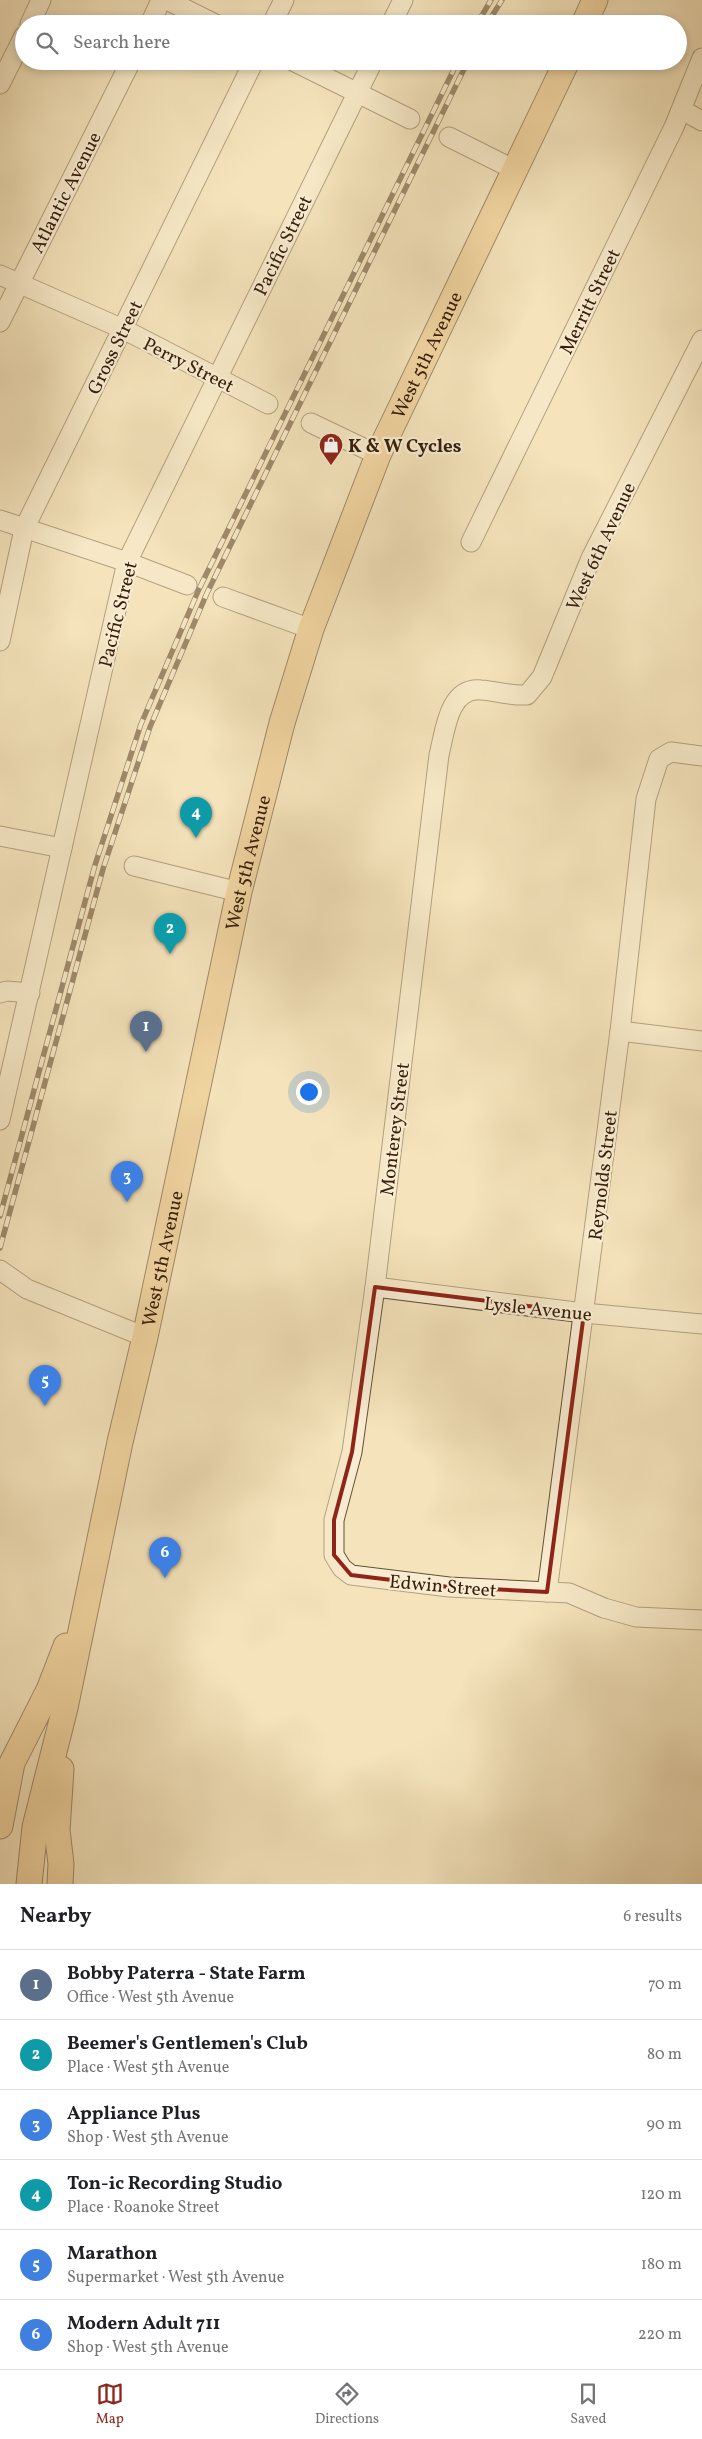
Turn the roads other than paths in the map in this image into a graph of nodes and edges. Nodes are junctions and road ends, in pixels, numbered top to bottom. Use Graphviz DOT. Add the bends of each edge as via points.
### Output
graph roads {
  1 [pos="41,0"];
  2 [pos="162,0"];
  3 [pos="167,0"];
  4 [pos="284,0"];
  5 [pos="403,0"];
  6 [pos="595,0"];
  7 [pos="34,15"];
  8 [pos="154,15"];
  9 [pos="197,15"];
  10 [pos="276,15"];
  11 [pos="396,15"];
  12 [pos="588,15"];
  13 [pos="15,54"];
  14 [pos="702,58"];
  15 [pos="126,70"];
  16 [pos="250,70"];
  17 [pos="312,70"];
  18 [pos="369,70"];
  19 [pos="563,70"];
  20 [pos="0,84"];
  21 [pos="358,92"];
  22 [pos="682,110"];
  23 [pos="410,119"];
  24 [pos="702,121"];
  25 [pos="449,137"];
  26 [pos="515,170"];
  27 [pos="0,275"];
  28 [pos="19,284"];
  29 [pos="0,322"];
  30 [pos="123,329"];
  31 [pos="702,340"];
  32 [pos="216,378"];
  33 [pos="268,404"];
  34 [pos="311,423"];
  35 [pos="378,455"];
  36 [pos="0,520"];
  37 [pos="24,529"];
  38 [pos="471,542"];
  39 [pos="127,562"];
  40 [pos="187,585"];
  41 [pos="223,598"];
  42 [pos="311,629"];
  43 [pos="0,641"];
  44 [pos="465,692"];
  45 [pos="702,756"];
  46 [pos="0,836"];
  47 [pos="62,848"];
  48 [pos="134,866"];
  49 [pos="239,892"];
  50 [pos="0,993"];
  51 [pos="30,993"];
  52 [pos="620,1031"];
  53 [pos="702,1041"];
  54 [pos="0,1120"];
  55 [pos="0,1270"];
  56 [pos="375,1287"];
  57 [pos="584,1313"];
  58 [pos="702,1324"];
  59 [pos="145,1337"];
  60 [pos="342,1568"];
  61 [pos="91,1584"];
  62 [pos="547,1592"];
  63 [pos="702,1620"];
  64 [pos="65,1708"];
  65 [pos="0,1826"];
  66 [pos="57,1830"];
  67 [pos="29,1884"];
  68 [pos="50,1884"];
  69 [pos="60,1884"];
  1 -- 7 [label="street"];
  2 -- 8 [label="street"];
  3 -- 9 [label="street"];
  4 -- 10 [label="street"];
  5 -- 11 [label="street"];
  6 -- 12 [label="main road"];
  13 -- 20 [label="street"];
  14 -- 22 [label="street, Merritt Street"];
  15 -- 28 [label="street, Atlantic Avenue"];
  16 -- 30 [label="street, Gross Street"];
  17 -- 21 [label="street"];
  18 -- 21 [label="street, Pacific Street"];
  19 -- 26 [label="main road, West 5th Avenue"];
  21 -- 23 [label="street"];
  21 -- 32 [label="street, Pacific Street"];
  22 -- 24 [label="street"];
  22 -- 38 [label="street, Merritt Street"];
  25 -- 26 [label="street"];
  26 -- 35 [label="main road, West 5th Avenue"];
  27 -- 28 [label="street, Perry Street"];
  28 -- 29 [label="street, Atlantic Avenue"];
  28 -- 30 [label="street, Perry Street"];
  30 -- 32 [label="street, Perry Street"];
  30 -- 37 [label="street, Gross Street"];
  31 -- 44 [label="street, West 6th Avenue" via="591,558 542,677 527,695 510,696 480,689"];
  32 -- 33 [label="street, Perry Street"];
  32 -- 39 [label="street, Pacific Street"];
  34 -- 35 [label="street"];
  35 -- 42 [label="main road, West 5th Avenue"];
  36 -- 37 [label="street"];
  37 -- 39 [label="street"];
  37 -- 43 [label="street, Gross Street"];
  39 -- 40 [label="street"];
  39 -- 47 [label="street, Pacific Street"];
  41 -- 42 [label="street"];
  42 -- 49 [label="main road, West 5th Avenue" via="282,723"];
  44 -- 56 [label="street, Monterey Street" via="453,704 439,755"];
  45 -- 52 [label="street, Reynolds Street" via="671,752 659,759 646,798"];
  46 -- 47 [label="street"];
  47 -- 51 [label="street, Pacific Street"];
  48 -- 49 [label="street"];
  49 -- 59 [label="main road, West 5th Avenue"];
  50 -- 51 [label="street"];
  51 -- 54 [label="street, Pacific Street"];
  52 -- 53 [label="street"];
  52 -- 57 [label="street, Reynolds Street"];
  55 -- 59 [label="street" via="27,1289"];
  56 -- 57 [label="street, Lysle Avenue"];
  56 -- 60 [label="street, Monterey Street" via="352,1452 334,1520 334,1555"];
  57 -- 58 [label="street, Lysle Avenue"];
  57 -- 62 [label="street, Reynolds Street"];
  59 -- 61 [label="main road, West 5th Avenue"];
  60 -- 62 [label="street, Edwin Street" via="351,1575 368,1578 449,1587"];
  61 -- 64 [label="main road, West 5th Avenue"];
  61 -- 65 [label="main road" via="49,1690 12,1763"];
  62 -- 63 [label="street, Edwin Street" via="569,1593 636,1617"];
  64 -- 66 [label="main road"];
  64 -- 67 [label="main road" via="35,1828"];
  66 -- 68 [label="main road"];
  66 -- 69 [label="main road"];
}
